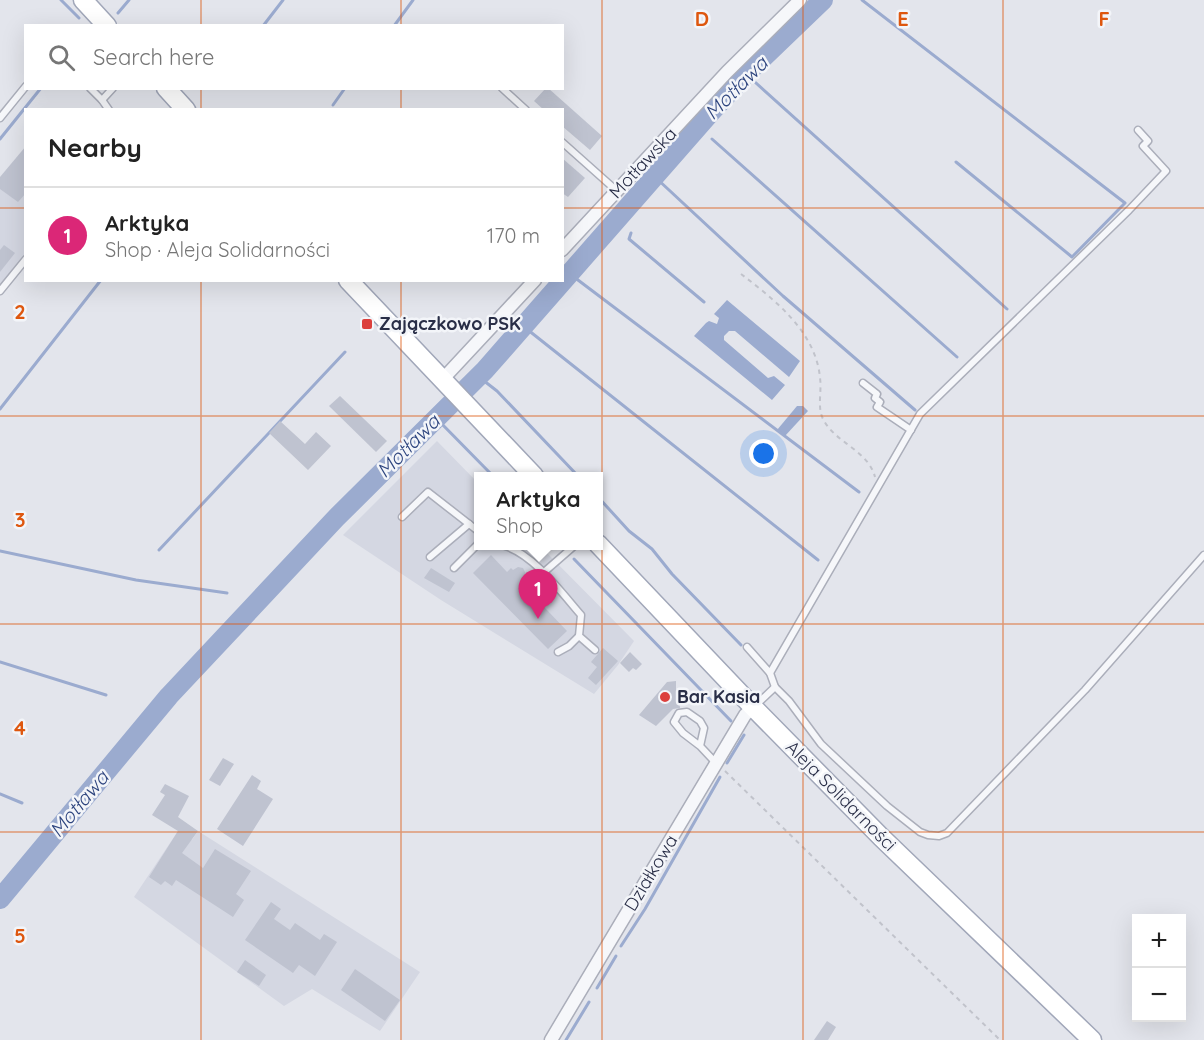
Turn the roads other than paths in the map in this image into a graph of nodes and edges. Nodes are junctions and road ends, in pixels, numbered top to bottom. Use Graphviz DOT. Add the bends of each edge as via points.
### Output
graph roads {
  1 [pos="83,0"];
  2 [pos="800,0"];
  3 [pos="105,24"];
  4 [pos="24,88"];
  5 [pos="92,90"];
  6 [pos="111,90"];
  7 [pos="168,90"];
  8 [pos="504,90"];
  9 [pos="102,100"];
  10 [pos="108,108"];
  11 [pos="184,108"];
  12 [pos="524,108"];
  13 [pos="0,118"];
  14 [pos="1138,130"];
  15 [pos="564,144"];
  16 [pos="617,191"];
  17 [pos="564,248"];
  18 [pos="24,261"];
  19 [pos="350,282"];
  20 [pos="533,282"];
  21 [pos="0,291"];
  22 [pos="862,383"];
  23 [pos="446,384"];
  24 [pos="911,430"];
  25 [pos="529,472"];
  26 [pos="402,517"];
  27 [pos="469,524"];
  28 [pos="474,528"];
  29 [pos="474,548"];
  30 [pos="603,549"];
  31 [pos="516,550"];
  32 [pos="569,550"];
  33 [pos="1204,555"];
  34 [pos="430,557"];
  35 [pos="454,568"];
  36 [pos="543,573"];
  37 [pos="579,636"];
  38 [pos="747,647"];
  39 [pos="595,650"];
  40 [pos="558,652"];
  41 [pos="770,673"];
  42 [pos="775,687"];
  43 [pos="753,707"];
  44 [pos="700,746"];
  45 [pos="716,763"];
  46 [pos="551,1040"];
  47 [pos="1092,1040"];
  1 -- 3 [label="main road"];
  2 -- 16 [label="street, Motławska"];
  4 -- 13 [label="lane"];
  5 -- 9 [label="lane"];
  6 -- 9 [label="lane"];
  7 -- 11 [label="main road"];
  8 -- 12 [label="lane"];
  9 -- 10 [label="lane"];
  14 -- 24 [label="lane" via="1148,141 1143,146 1166,171 920,414"];
  15 -- 16 [label="lane"];
  16 -- 17 [label="street, Motławska"];
  18 -- 21 [label="lane"];
  19 -- 23 [label="main road"];
  20 -- 23 [label="street"];
  22 -- 24 [label="lane" via="877,394 877,407"];
  23 -- 25 [label="main road"];
  24 -- 41 [label="lane"];
  26 -- 27 [label="lane" via="428,492"];
  27 -- 28 [label="lane"];
  27 -- 34 [label="lane"];
  29 -- 35 [label="lane"];
  30 -- 43 [label="main road, Aleja Solidarności"];
  31 -- 36 [label="lane"];
  32 -- 36 [label="lane"];
  33 -- 42 [label="lane" via="1085,690 963,819 939,836 920,832 865,786 821,744"];
  36 -- 37 [label="lane" via="581,615"];
  37 -- 39 [label="lane"];
  37 -- 40 [label="lane"];
  38 -- 41 [label="lane"];
  41 -- 42 [label="lane"];
  42 -- 43 [label="lane"];
  43 -- 45 [label="street, Działkowa"];
  43 -- 47 [label="main road, Aleja Solidarności" via="881,837"];
  44 -- 44 [label="lane" via="704,728 700,721 687,712 679,713 674,722"];
  44 -- 45 [label="lane"];
  45 -- 46 [label="street, Działkowa"];
}
